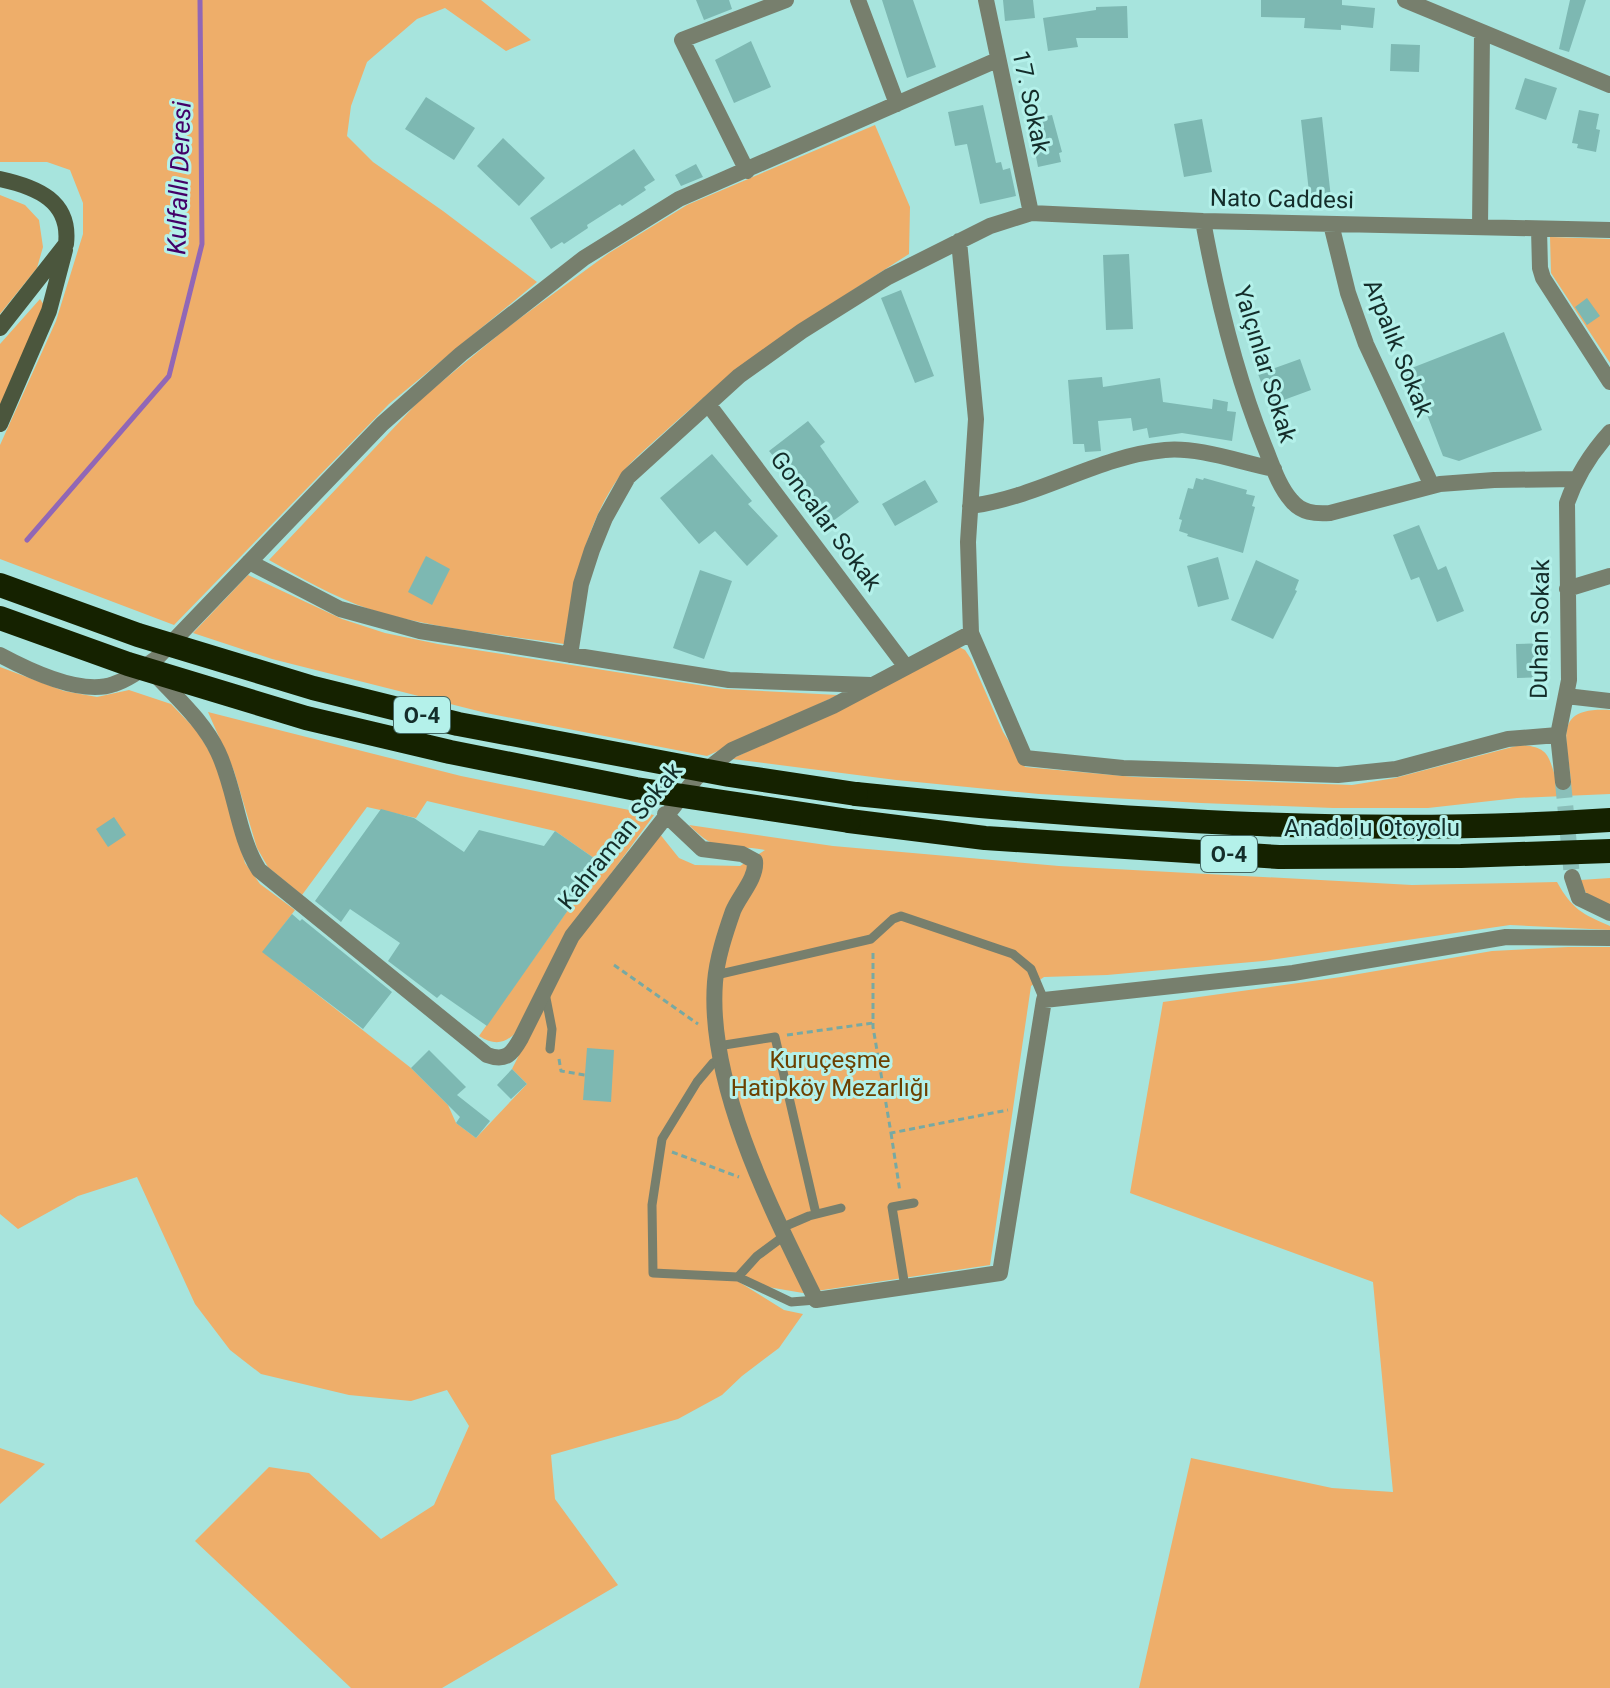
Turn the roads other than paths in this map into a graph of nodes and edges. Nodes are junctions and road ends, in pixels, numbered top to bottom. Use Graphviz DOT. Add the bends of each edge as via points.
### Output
graph roads {
  1 [pos="786,0"];
  2 [pos="858,0"];
  3 [pos="986,0"];
  4 [pos="1405,0"];
  5 [pos="1438,6"];
  6 [pos="1482,33"];
  7 [pos="997,60"];
  8 [pos="1610,85"];
  9 [pos="897,104"];
  10 [pos="747,171"];
  11 [pos="0,179"];
  12 [pos="1031,213"];
  13 [pos="1203,221"];
  14 [pos="1331,224"];
  15 [pos="1480,227"];
  16 [pos="1539,229"];
  17 [pos="1610,230"];
  18 [pos="959,241"];
  19 [pos="66,244"];
  20 [pos="0,328"];
  21 [pos="1610,382"];
  22 [pos="708,404"];
  23 [pos="0,424"];
  24 [pos="1610,432"];
  25 [pos="1274,469"];
  26 [pos="1577,479"];
  27 [pos="1432,486"];
  28 [pos="970,506"];
  29 [pos="249,562"];
  30 [pos="1610,576"];
  31 [pos="0,585"];
  32 [pos="1567,589"];
  33 [pos="0,618"];
  34 [pos="971,633"];
  35 [pos="0,655"];
  36 [pos="570,655"];
  37 [pos="147,666"];
  38 [pos="906,667"];
  39 [pos="873,685"];
  40 [pos="1566,696"];
  41 [pos="1610,701"];
  42 [pos="1558,735"];
  43 [pos="1563,782"];
  44 [pos="665,814"];
  45 [pos="1610,820"];
  46 [pos="1610,851"];
  47 [pos="1572,877"];
  48 [pos="1610,913"];
  49 [pos="1610,938"];
  50 [pos="716,975"];
  51 [pos="544,990"];
  52 [pos="1044,1000"];
  53 [pos="718,1048"];
  54 [pos="550,1049"];
  55 [pos="914,1203"];
  56 [pos="841,1208"];
  57 [pos="816,1214"];
  58 [pos="782,1232"];
  59 [pos="738,1277"];
  60 [pos="905,1287"];
  61 [pos="816,1300"];
  1 -- 10 [label="street" via="682,40"];
  2 -- 9 [label="street"];
  3 -- 7 [label="street, 17. Sokak"];
  4 -- 5 [label="street"];
  5 -- 6 [label="street"];
  6 -- 8 [label="street"];
  6 -- 15 [label="street"];
  7 -- 9 [label="street"];
  7 -- 12 [label="street, 17. Sokak"];
  9 -- 10 [label="street"];
  10 -- 29 [label="street" via="679,199 627,230 505,319 382,424"];
  11 -- 19 [label="street" via="54,202 65,220"];
  12 -- 13 [label="street, Nato Caddesi"];
  12 -- 18 [label="street, Nato Caddesi"];
  13 -- 14 [label="street, Nato Caddesi"];
  13 -- 25 [label="street, Yalçınlar Sokak" via="1218,301"];
  14 -- 15 [label="street, Nato Caddesi"];
  14 -- 27 [label="street, Arpalık Sokak" via="1366,344"];
  15 -- 16 [label="street, Nato Caddesi"];
  16 -- 17 [label="street, Nato Caddesi"];
  16 -- 21 [label="street" via="1543,278"];
  18 -- 22 [label="street, Nato Caddesi" via="815,322"];
  18 -- 28 [label="street" via="976,419"];
  19 -- 20 [label="street"];
  19 -- 23 [label="street" via="49,311"];
  22 -- 36 [label="street, Nato Caddesi" via="619,491 581,584"];
  22 -- 38 [label="street, Goncalar Sokak"];
  24 -- 26 [label="street"];
  25 -- 27 [label="street, Yalçınlar Sokak" via="1292,502 1304,511 1330,513"];
  25 -- 28 [label="street" via="1188,450 1150,452 994,503"];
  26 -- 27 [label="street"];
  26 -- 32 [label="street, Duhan Sokak" via="1567,503"];
  28 -- 34 [label="street"];
  29 -- 36 [label="street" via="340,609 373,620"];
  29 -- 37 [label="street"];
  30 -- 32 [label="street"];
  31 -- 45 [label="highway, Anadolu Otoyolu / O-4, bridge" via="313,688 458,724 856,794 1222,824"];
  32 -- 40 [label="street, Duhan Sokak"];
  33 -- 46 [label="highway, Anadolu Otoyolu / O-4, bridge" via="306,718 636,789 849,821 985,838 1279,857"];
  34 -- 38 [label="street, Kahraman Sokak"];
  34 -- 42 [label="street" via="1025,758 1123,768 1338,775 1396,769 1508,739"];
  35 -- 37 [label="street" via="28,670 96,689"];
  36 -- 39 [label="street" via="729,680"];
  37 -- 51 [label="street, Kahraman Sokak" via="208,734 225,768 253,860 280,888 497,1059 512,1053"];
  38 -- 39 [label="street, Kahraman Sokak"];
  39 -- 44 [label="street, Kahraman Sokak" via="732,750 696,778"];
  40 -- 41 [label="street"];
  40 -- 42 [label="street, Duhan Sokak"];
  42 -- 43 [label="street, Duhan Sokak"];
  44 -- 50 [label="street" via="702,849 755,861 725,933"];
  44 -- 51 [label="street, Kahraman Sokak" via="580,924"];
  47 -- 48 [label="street" via="1579,898"];
  49 -- 52 [label="street" via="1506,937 1293,973"];
  50 -- 52 [label="lane" via="873,937 901,916 1013,954 1031,969"];
  50 -- 53 [label="street"];
  51 -- 54 [label="lane" via="552,1029"];
  52 -- 60 [label="street" via="1000,1273"];
  53 -- 57 [label="lane" via="775,1037"];
  53 -- 58 [label="street"];
  53 -- 59 [label="lane" via="671,1121 660,1148 652,1205 653,1273"];
  55 -- 60 [label="lane" via="892,1207"];
  56 -- 57 [label="lane"];
  57 -- 58 [label="lane"];
  58 -- 59 [label="lane"];
  58 -- 61 [label="street"];
  59 -- 61 [label="lane" via="791,1302"];
  60 -- 61 [label="street"];
}
